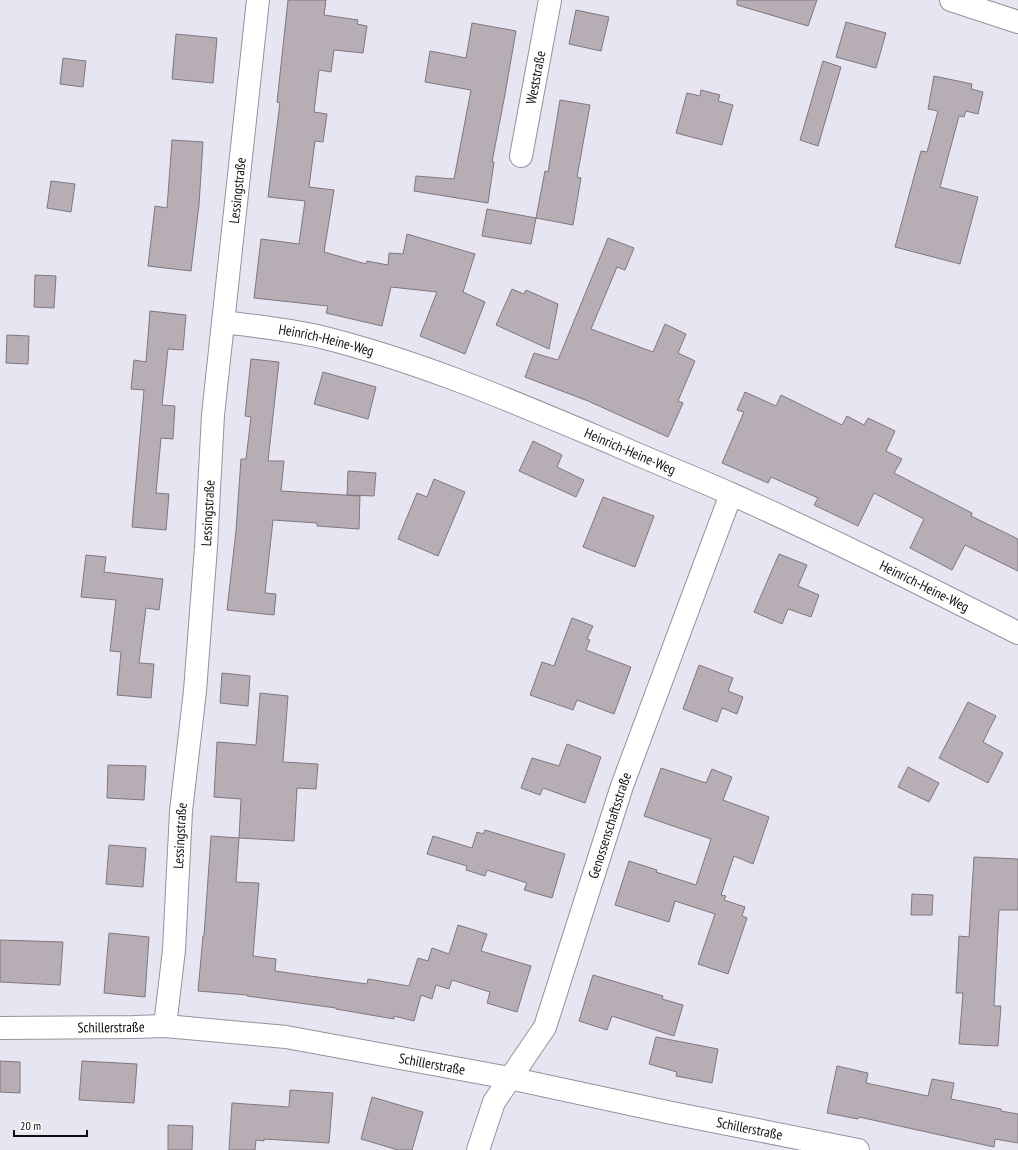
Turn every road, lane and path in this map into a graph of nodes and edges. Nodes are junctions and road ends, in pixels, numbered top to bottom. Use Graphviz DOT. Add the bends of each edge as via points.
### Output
graph roads {
  1 [pos="258,0"];
  2 [pos="550,0"];
  3 [pos="951,0"];
  4 [pos="1018,22"];
  5 [pos="522,156"];
  6 [pos="224,322"];
  7 [pos="731,494"];
  8 [pos="1018,633"];
  9 [pos="164,1026"];
  10 [pos="0,1028"];
  11 [pos="509,1078"];
  12 [pos="478,1150"];
  13 [pos="858,1150"];
  1 -- 6 [label="street, Lessingstraße"];
  2 -- 5 [label="street, Weststraße"];
  3 -- 4 [label="street"];
  6 -- 7 [label="street, Heinrich-Heine-Weg" via="315,336 407,363 554,419"];
  6 -- 9 [label="street, Lessingstraße" via="213,415 196,691 181,812 174,950"];
  7 -- 8 [label="street, Heinrich-Heine-Weg" via="914,580"];
  7 -- 11 [label="street, Genossenschaftsstraße" via="622,786 545,1027"];
  9 -- 10 [label="street, Schillerstraße"];
  9 -- 11 [label="street, Schillerstraße" via="286,1037"];
  11 -- 12 [label="street, Genossenschaftsstraße" via="494,1102"];
  11 -- 13 [label="street, Schillerstraße"];
}
